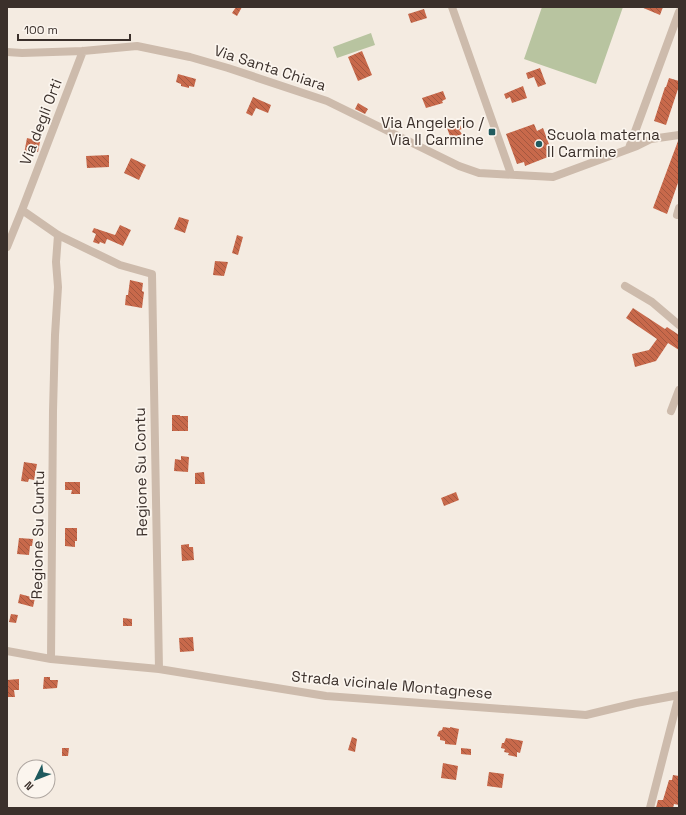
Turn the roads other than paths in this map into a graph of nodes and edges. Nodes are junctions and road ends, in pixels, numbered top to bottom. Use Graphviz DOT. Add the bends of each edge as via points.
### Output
graph roads {
  1 [pos="452,7"];
  2 [pos="679,12"];
  3 [pos="83,51"];
  4 [pos="7,52"];
  5 [pos="679,135"];
  6 [pos="629,148"];
  7 [pos="511,174"];
  8 [pos="22,210"];
  9 [pos="58,235"];
  10 [pos="7,247"];
  11 [pos="625,286"];
  12 [pos="679,325"];
  13 [pos="679,390"];
  14 [pos="671,411"];
  15 [pos="7,652"];
  16 [pos="51,659"];
  17 [pos="159,669"];
  18 [pos="679,695"];
  19 [pos="650,808"];
  1 -- 7 [label="street"];
  2 -- 6 [label="street"];
  3 -- 4 [label="street, Via Santa Chiara"];
  3 -- 7 [label="street, Via Santa Chiara" via="137,46 190,57 327,101 459,166 479,173"];
  3 -- 8 [label="street, Via degli Orti"];
  5 -- 6 [label="street, Via Santa Chiara" via="650,139"];
  6 -- 7 [label="street, Via Santa Chiara" via="553,177"];
  8 -- 9 [label="street"];
  8 -- 10 [label="street, Via degli Orti"];
  9 -- 16 [label="street, Regione Su Cuntu" via="53,411"];
  9 -- 17 [label="street, Regione Su Contu" via="120,265 152,274"];
  11 -- 12 [label="street" via="652,302"];
  13 -- 14 [label="street"];
  15 -- 16 [label="street, Strada vicinale Montagnese"];
  16 -- 17 [label="street, Strada vicinale Montagnese"];
  17 -- 18 [label="street, Strada vicinale Montagnese" via="326,696 586,715"];
  18 -- 19 [label="street"];
}
